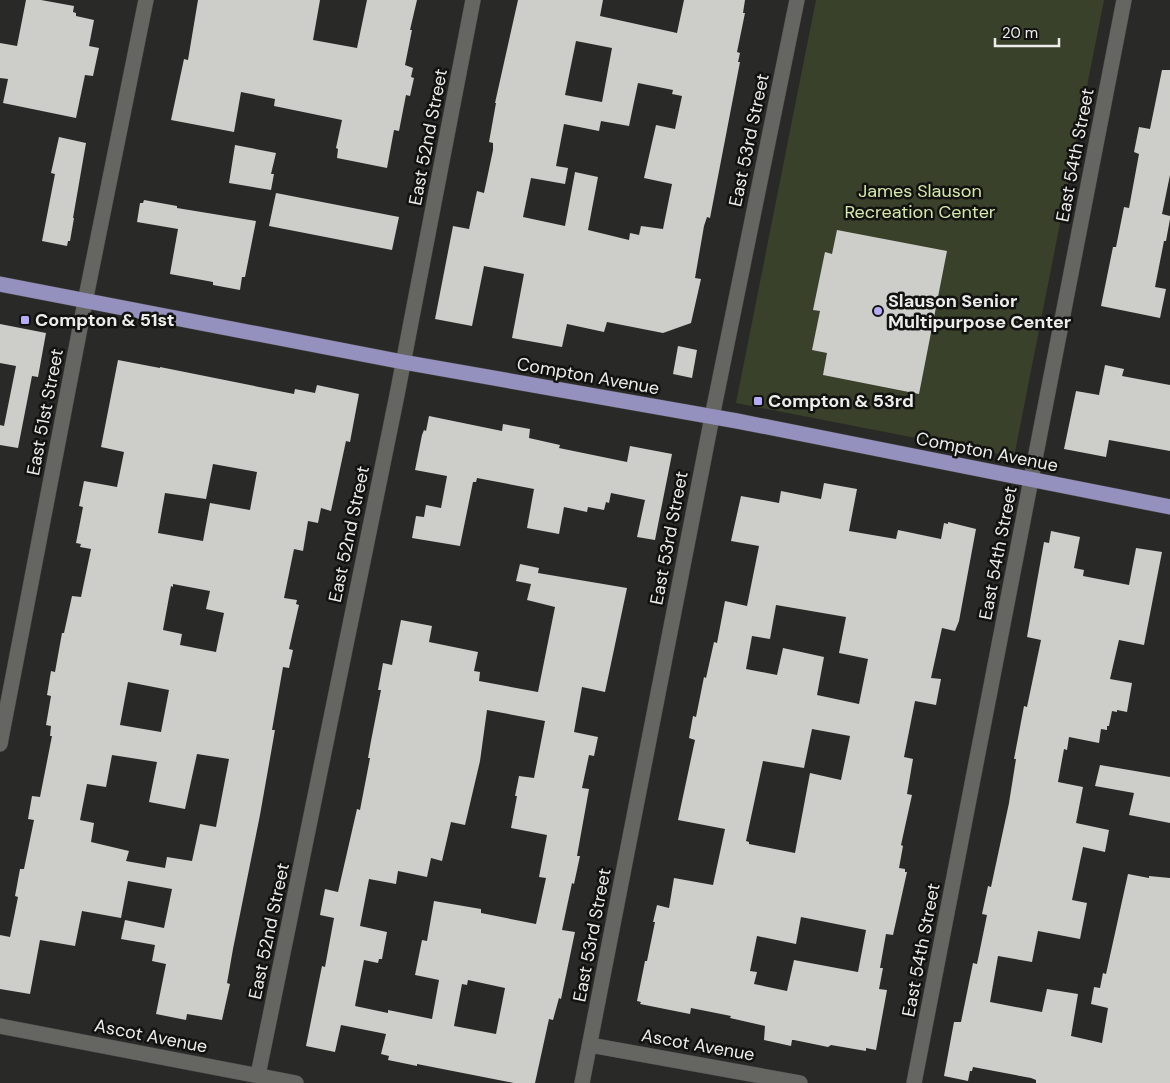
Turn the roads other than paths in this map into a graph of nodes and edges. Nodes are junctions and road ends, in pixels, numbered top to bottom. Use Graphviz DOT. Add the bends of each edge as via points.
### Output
graph roads {
  1 [pos="146,0"];
  2 [pos="473,0"];
  3 [pos="796,0"];
  4 [pos="1124,0"];
  5 [pos="0,284"];
  6 [pos="85,302"];
  7 [pos="403,362"];
  8 [pos="712,417"];
  9 [pos="1032,480"];
  10 [pos="1170,507"];
  11 [pos="0,744"];
  12 [pos="0,1026"];
  13 [pos="590,1045"];
  14 [pos="258,1075"];
  15 [pos="296,1083"];
  16 [pos="582,1083"];
  17 [pos="800,1083"];
  18 [pos="914,1083"];
  1 -- 6 [label="street, East 51st Street"];
  2 -- 7 [label="street, East 52nd Street"];
  3 -- 8 [label="street, East 53rd Street"];
  4 -- 9 [label="street, East 54th Street"];
  5 -- 6 [label="main road, Compton Avenue"];
  6 -- 7 [label="main road, Compton Avenue"];
  6 -- 11 [label="street, East 51st Street"];
  7 -- 8 [label="main road, Compton Avenue"];
  7 -- 14 [label="street, East 52nd Street"];
  8 -- 9 [label="main road, Compton Avenue"];
  8 -- 13 [label="street, East 53rd Street"];
  9 -- 10 [label="main road, Compton Avenue"];
  9 -- 18 [label="street, East 54th Street"];
  12 -- 14 [label="street, Ascot Avenue"];
  13 -- 16 [label="street, East 53rd Street"];
  13 -- 17 [label="street, Ascot Avenue"];
  14 -- 15 [label="street, Ascot Avenue"];
}
